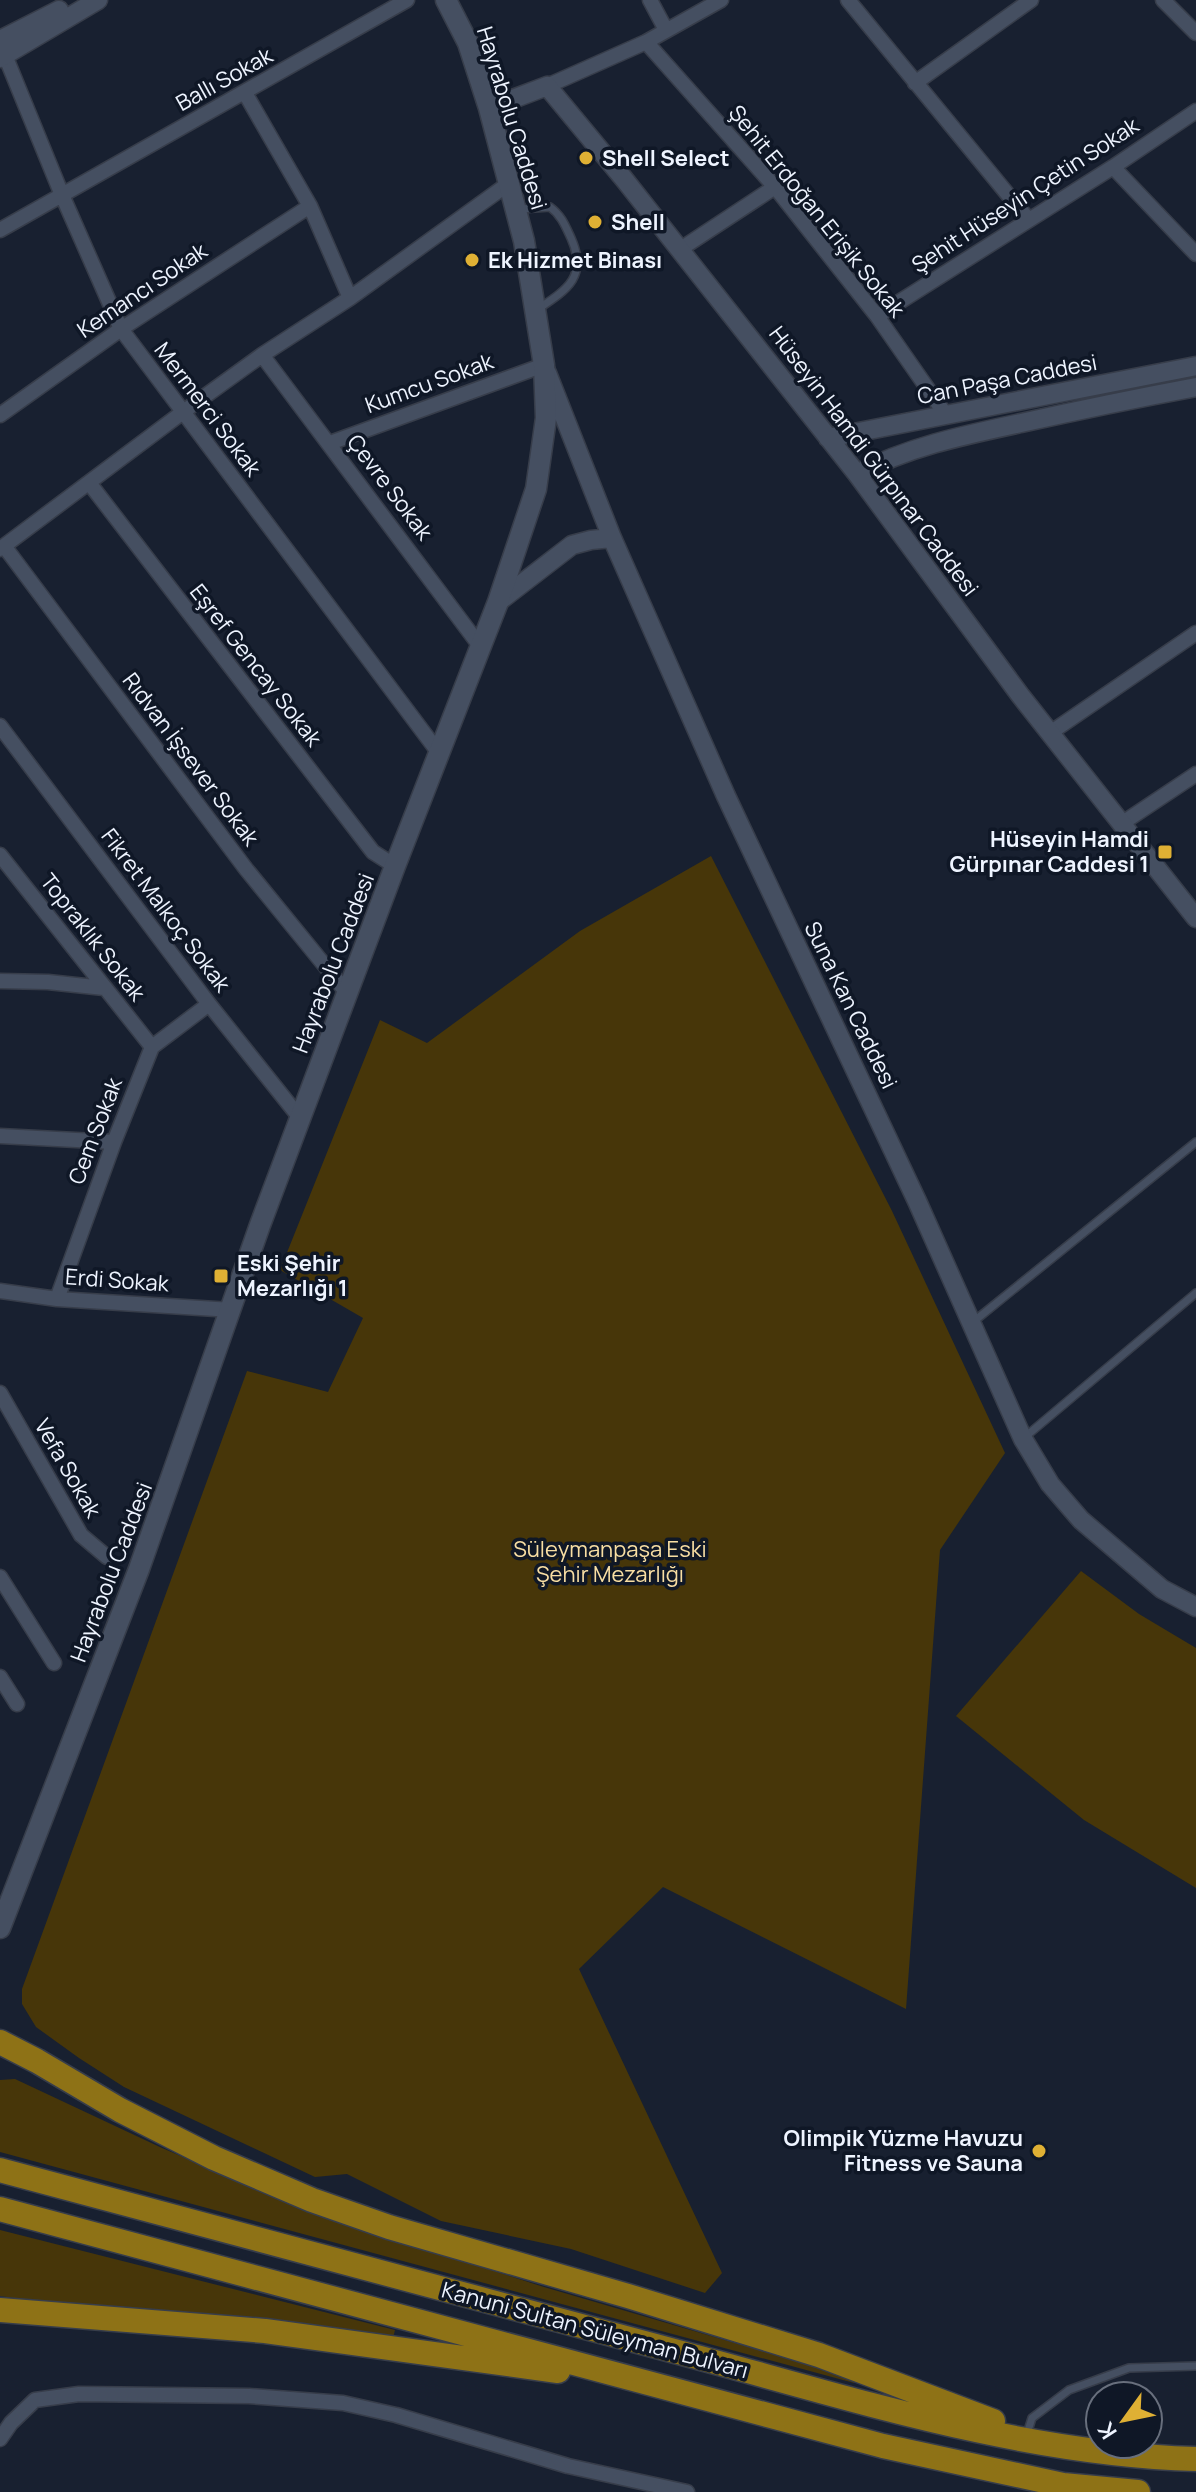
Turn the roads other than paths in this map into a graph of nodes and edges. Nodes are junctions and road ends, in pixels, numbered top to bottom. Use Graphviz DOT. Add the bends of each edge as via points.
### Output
graph roads {
  1 [pos="80,0"];
  2 [pos="98,0"];
  3 [pos="407,0"];
  4 [pos="446,0"];
  5 [pos="650,0"];
  6 [pos="721,0"];
  7 [pos="848,0"];
  8 [pos="1031,0"];
  9 [pos="1163,0"];
  10 [pos="666,30"];
  11 [pos="1196,33"];
  12 [pos="646,42"];
  13 [pos="1,49"];
  14 [pos="915,83"];
  15 [pos="547,86"];
  16 [pos="245,93"];
  17 [pos="489,108"];
  18 [pos="1196,111"];
  19 [pos="1113,167"];
  20 [pos="508,184"];
  21 [pos="775,187"];
  22 [pos="62,195"];
  23 [pos="310,206"];
  24 [pos="515,209"];
  25 [pos="1028,219"];
  26 [pos="0,230"];
  27 [pos="679,250"];
  28 [pos="1196,254"];
  29 [pos="350,298"];
  30 [pos="536,310"];
  31 [pos="877,316"];
  32 [pos="121,329"];
  33 [pos="262,355"];
  34 [pos="544,365"];
  35 [pos="1196,366"];
  36 [pos="1196,387"];
  37 [pos="183,412"];
  38 [pos="0,415"];
  39 [pos="946,415"];
  40 [pos="828,438"];
  41 [pos="330,443"];
  42 [pos="857,474"];
  43 [pos="90,484"];
  44 [pos="612,538"];
  45 [pos="2,548"];
  46 [pos="498,602"];
  47 [pos="1196,633"];
  48 [pos="480,646"];
  49 [pos="0,726"];
  50 [pos="1050,733"];
  51 [pos="439,753"];
  52 [pos="1196,774"];
  53 [pos="1121,824"];
  54 [pos="0,855"];
  55 [pos="395,866"];
  56 [pos="1196,918"];
  57 [pos="0,981"];
  58 [pos="104,988"];
  59 [pos="348,994"];
  60 [pos="209,1004"];
  61 [pos="152,1047"];
  62 [pos="300,1118"];
  63 [pos="0,1136"];
  64 [pos="114,1142"];
  65 [pos="1196,1142"];
  66 [pos="0,1291"];
  67 [pos="1196,1293"];
  68 [pos="57,1299"];
  69 [pos="232,1310"];
  70 [pos="971,1323"];
  71 [pos="0,1393"];
  72 [pos="1023,1439"];
  73 [pos="107,1557"];
  74 [pos="0,1577"];
  75 [pos="1196,1607"];
  76 [pos="54,1663"];
  77 [pos="0,1677"];
  78 [pos="17,1704"];
  79 [pos="0,1928"];
  80 [pos="0,2042"];
  81 [pos="0,2170"];
  82 [pos="0,2209"];
  83 [pos="0,2310"];
  84 [pos="1196,2366"];
  85 [pos="591,2367"];
  86 [pos="0,2439"];
  87 [pos="1025,2442"];
  88 [pos="1196,2459"];
  89 [pos="687,2492"];
  90 [pos="1138,2492"];
  1 -- 13 [label="street"];
  2 -- 13 [label="street"];
  3 -- 16 [label="street, Ballı Sokak"];
  4 -- 17 [label="main road, Hayrabolu Caddesi" via="468,43"];
  5 -- 10 [label="street"];
  6 -- 10 [label="street"];
  7 -- 14 [label="street"];
  8 -- 14 [label="street"];
  9 -- 11 [label="street"];
  10 -- 12 [label="street"];
  12 -- 15 [label="street"];
  12 -- 21 [label="street, Şehit Erdoğan Erişik Sokak"];
  13 -- 22 [label="street, Mermerci Sokak"];
  14 -- 25 [label="street"];
  15 -- 17 [label="street"];
  15 -- 27 [label="street, Hüseyin Hamdi Gürpınar Caddesi"];
  16 -- 22 [label="street, Ballı Sokak"];
  16 -- 23 [label="street"];
  17 -- 20 [label="main road, Hayrabolu Caddesi"];
  18 -- 19 [label="street, Şehit Hüseyin Çetin Sokak"];
  19 -- 25 [label="street, Şehit Hüseyin Çetin Sokak"];
  19 -- 28 [label="street"];
  20 -- 24 [label="main road, Hayrabolu Caddesi"];
  20 -- 29 [label="street"];
  21 -- 27 [label="street"];
  21 -- 31 [label="street, Şehit Erdoğan Erişik Sokak"];
  22 -- 26 [label="street, Ballı Sokak"];
  22 -- 32 [label="street, Mermerci Sokak"];
  23 -- 29 [label="street"];
  23 -- 32 [label="street, Kemancı Sokak"];
  24 -- 30 [label="main road, Hayrabolu Caddesi"];
  24 -- 30 [label="lane" via="550,207 560,215 578,254 577,274 563,292"];
  25 -- 31 [label="street, Şehit Hüseyin Çetin Sokak"];
  27 -- 40 [label="street, Hüseyin Hamdi Gürpınar Caddesi"];
  29 -- 33 [label="street"];
  30 -- 34 [label="main road, Hayrabolu Caddesi"];
  31 -- 39 [label="street, Şehit Erdoğan Erişik Sokak"];
  32 -- 37 [label="street, Mermerci Sokak"];
  32 -- 38 [label="street, Kemancı Sokak"];
  33 -- 37 [label="street"];
  33 -- 41 [label="street, Çevre Sokak"];
  34 -- 41 [label="street, Kumcu Sokak"];
  34 -- 44 [label="street, Suna Kan Caddesi"];
  34 -- 46 [label="main road, Hayrabolu Caddesi" via="546,418 536,489"];
  35 -- 39 [label="street, Can Paşa Caddesi"];
  36 -- 42 [label="street, Can Paşa Caddesi" via="935,444"];
  37 -- 43 [label="street"];
  37 -- 51 [label="street, Mermerci Sokak"];
  39 -- 40 [label="street, Can Paşa Caddesi"];
  40 -- 42 [label="street, Hüseyin Hamdi Gürpınar Caddesi"];
  41 -- 48 [label="street, Çevre Sokak"];
  42 -- 50 [label="street, Hüseyin Hamdi Gürpınar Caddesi"];
  43 -- 45 [label="street"];
  43 -- 55 [label="street, Eşref Gencay Sokak" via="373,852"];
  44 -- 46 [label="street" via="572,545"];
  44 -- 70 [label="street, Suna Kan Caddesi"];
  45 -- 59 [label="street, Rıdvan İşsever Sokak"];
  46 -- 48 [label="main road, Hayrabolu Caddesi"];
  47 -- 50 [label="street"];
  48 -- 51 [label="main road, Hayrabolu Caddesi"];
  49 -- 60 [label="street, Fikret Malkoç Sokak"];
  50 -- 53 [label="street, Hüseyin Hamdi Gürpınar Caddesi"];
  51 -- 55 [label="main road, Hayrabolu Caddesi"];
  52 -- 53 [label="street"];
  53 -- 56 [label="street, Hüseyin Hamdi Gürpınar Caddesi"];
  54 -- 58 [label="street, Topraklık Sokak"];
  55 -- 59 [label="main road, Hayrabolu Caddesi"];
  57 -- 58 [label="street"];
  58 -- 61 [label="street, Topraklık Sokak"];
  59 -- 62 [label="main road, Hayrabolu Caddesi"];
  60 -- 61 [label="street"];
  60 -- 62 [label="street, Fikret Malkoç Sokak"];
  61 -- 64 [label="street, Cem Sokak"];
  62 -- 69 [label="main road, Hayrabolu Caddesi"];
  63 -- 64 [label="street"];
  64 -- 68 [label="street, Cem Sokak"];
  65 -- 70 [label="lane"];
  66 -- 68 [label="street, Erdi Sokak"];
  67 -- 72 [label="lane"];
  68 -- 69 [label="street, Erdi Sokak"];
  69 -- 79 [label="main road, Hayrabolu Caddesi"];
  70 -- 72 [label="street, Suna Kan Caddesi"];
  71 -- 73 [label="street, Vefa Sokak" via="81,1535"];
  72 -- 75 [label="street, Suna Kan Caddesi" via="1050,1484 1081,1520 1162,1589"];
  74 -- 76 [label="street"];
  77 -- 78 [label="street"];
  80 -- 87 [label="highway" via="214,2158 312,2200 819,2355 987,2418"];
  81 -- 87 [label="highway, Kanuni Sultan Süleyman Bulvarı"];
  82 -- 85 [label="highway, Kanuni Sultan Süleyman Bulvarı"];
  83 -- 85 [label="highway" via="265,2331 551,2371"];
  84 -- 87 [label="lane" via="1129,2368 1069,2390 1032,2418"];
  85 -- 90 [label="highway, Kanuni Sultan Süleyman Bulvarı" via="983,2469 1063,2485"];
  86 -- 89 [label="street" via="35,2400 79,2394 343,2403 568,2466"];
  87 -- 88 [label="highway, Kanuni Sultan Süleyman Bulvarı"];
}
